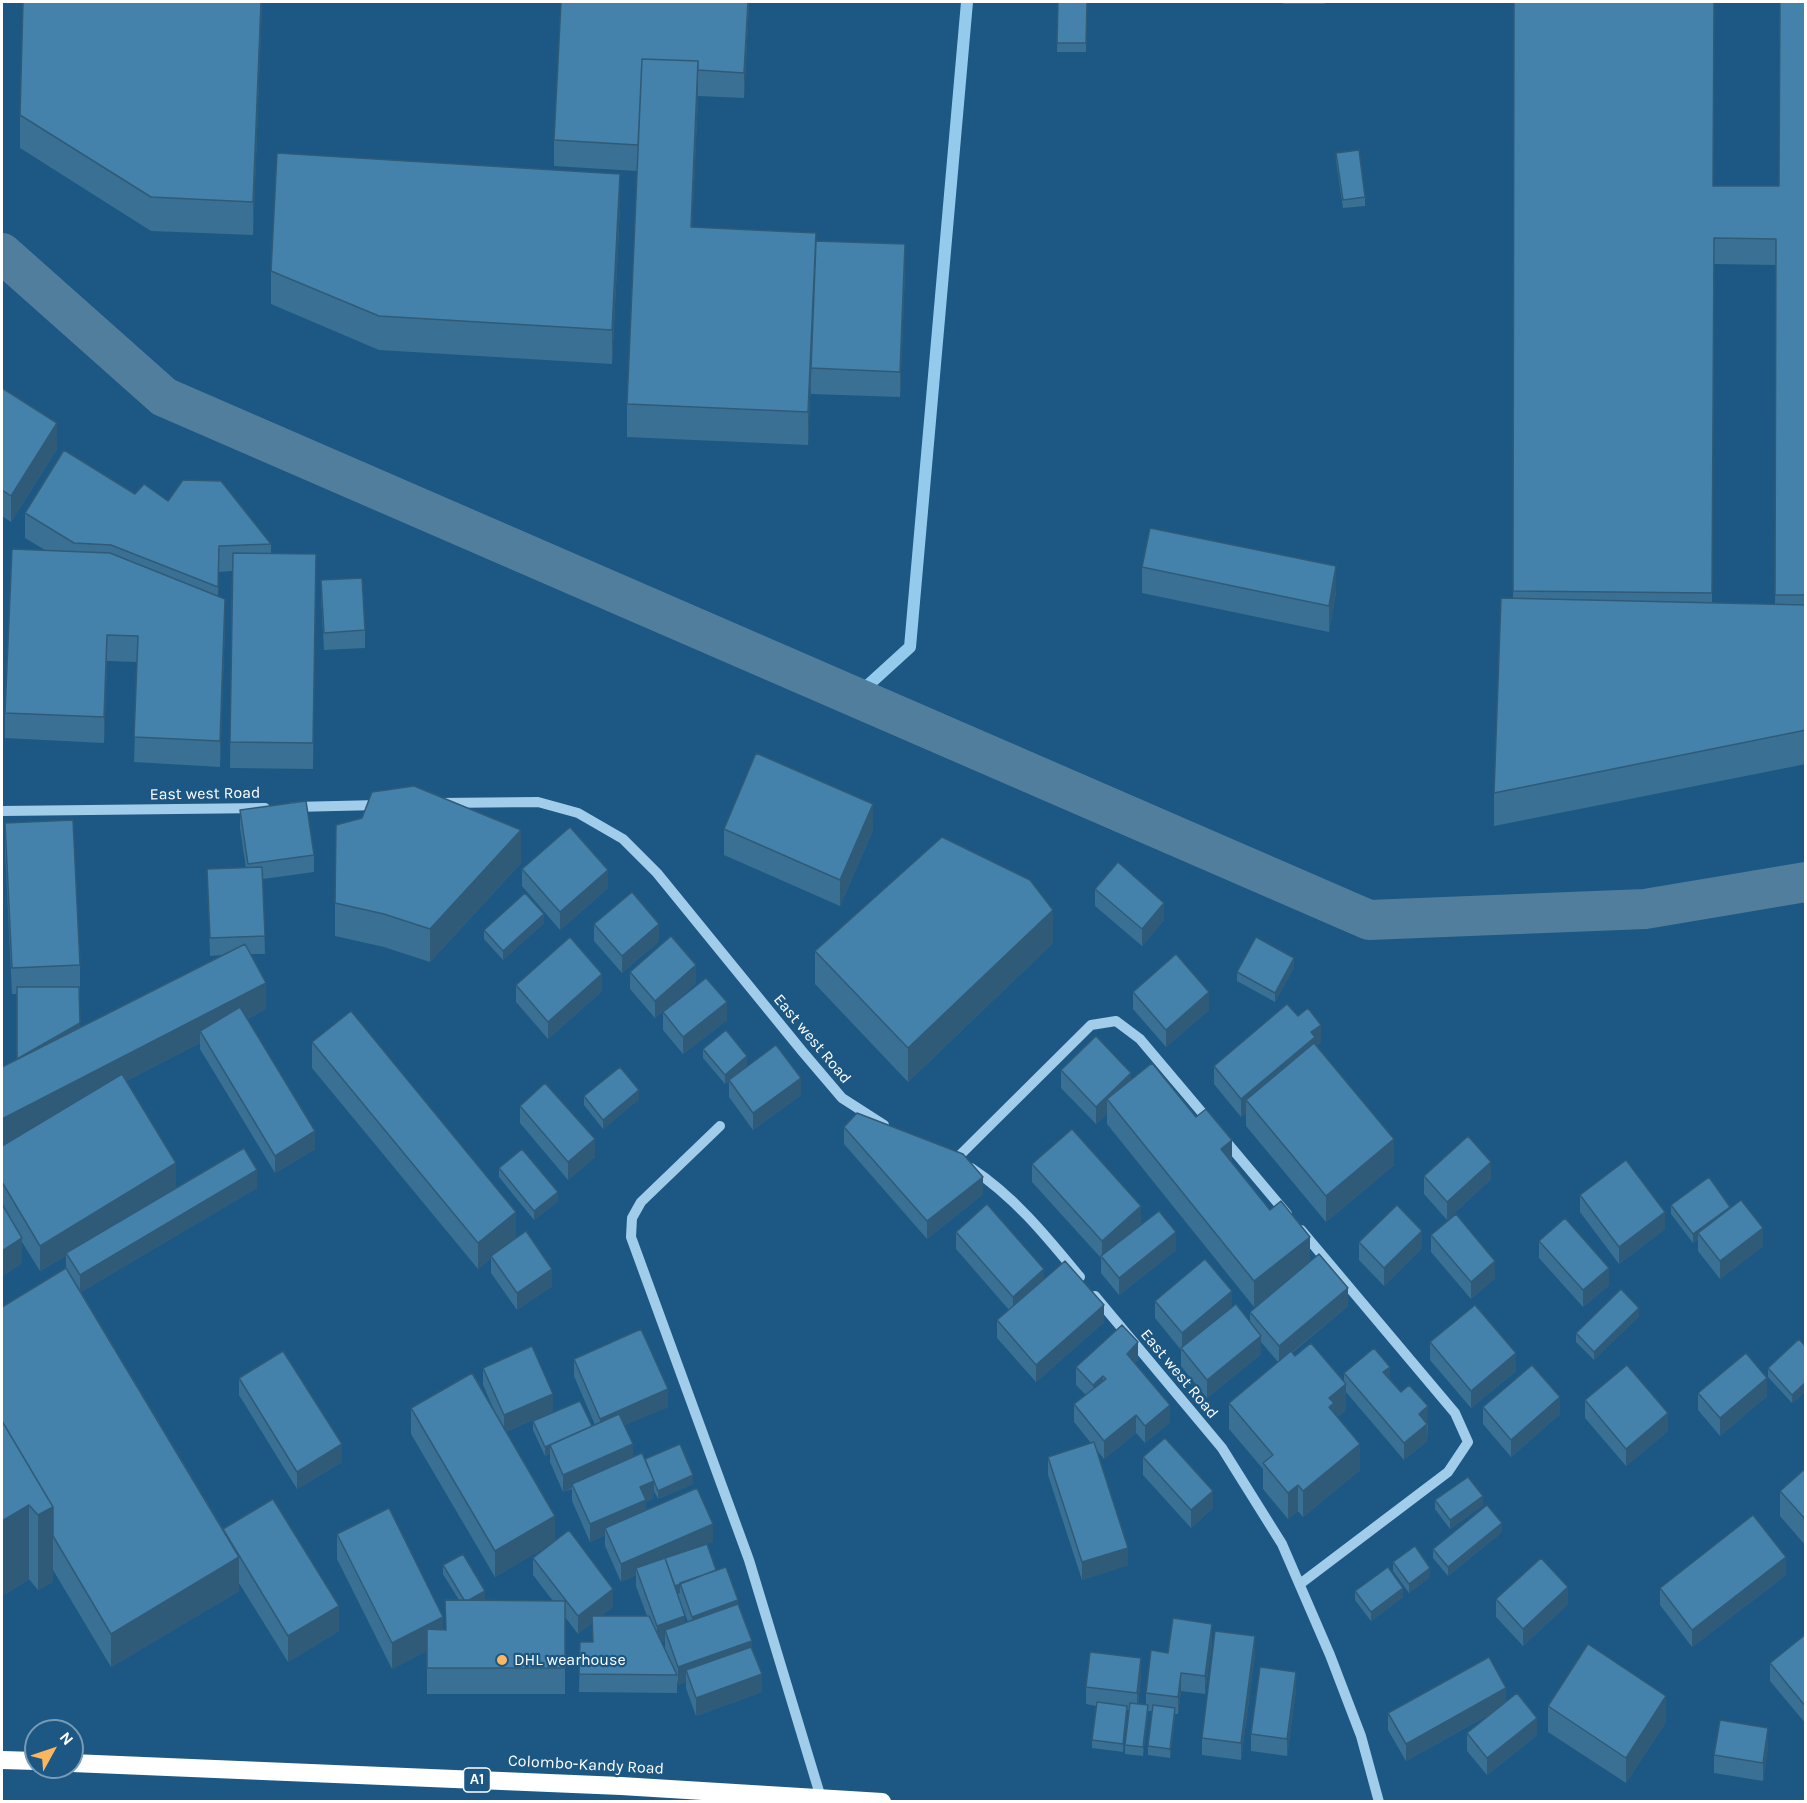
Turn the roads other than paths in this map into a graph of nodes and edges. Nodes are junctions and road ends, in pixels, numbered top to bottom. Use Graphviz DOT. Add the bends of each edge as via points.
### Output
graph roads {
  1 [pos="434,803"];
  2 [pos="387,804"];
  3 [pos="2,811"];
  4 [pos="720,1126"];
  5 [pos="894,1130"];
  6 [pos="1300,1584"];
  7 [pos="2,1760"];
  8 [pos="24,1761"];
  9 [pos="84,1764"];
  10 [pos="821,1798"];
  11 [pos="882,1802"];
  12 [pos="1379,1802"];
  1 -- 5 [label="street, East west Road" via="538,802 578,813 623,839 657,873 842,1098"];
  2 -- 3 [label="street, East west Road"];
  4 -- 10 [label="street" via="641,1202 632,1218 631,1237 749,1560"];
  6 -- 6 [label="street, East west Road" via="1282,1544 1222,1448 1032,1219 988,1179 952,1157 1091,1025 1116,1021 1140,1040 1455,1413 1468,1442 1448,1472"];
  6 -- 12 [label="street, East west Road" via="1361,1736"];
  7 -- 8 [label="highway"];
  9 -- 10 [label="highway, Colombo-Kandy Road / A1"];
  10 -- 11 [label="highway, Colombo-Kandy Road / A1"];
}
